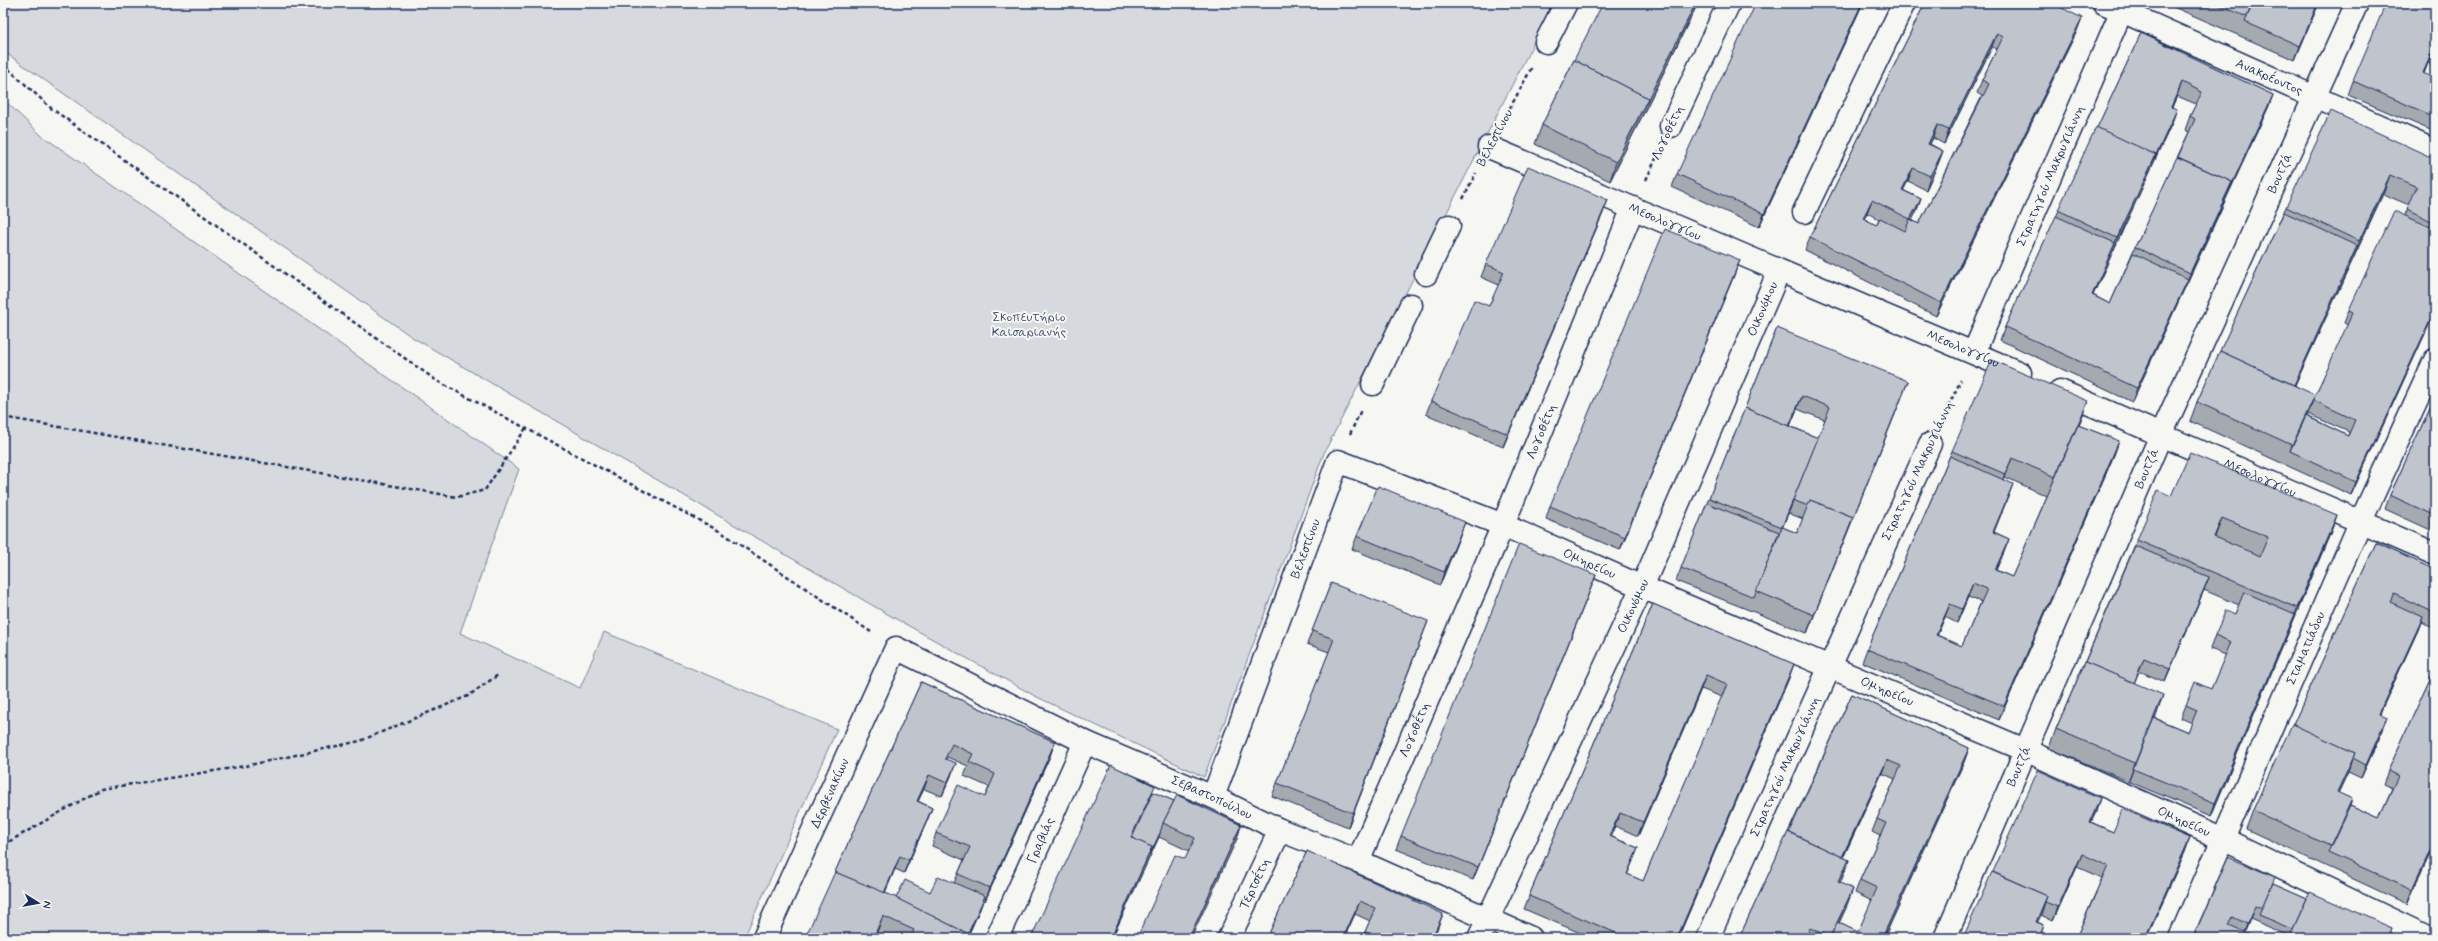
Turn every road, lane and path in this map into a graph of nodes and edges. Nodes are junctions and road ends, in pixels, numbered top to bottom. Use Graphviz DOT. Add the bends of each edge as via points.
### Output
graph roads {
  1 [pos="1566,3"];
  2 [pos="1729,3"];
  3 [pos="1904,3"];
  4 [pos="2357,3"];
  5 [pos="2117,6"];
  6 [pos="1546,42"];
  7 [pos="3,64"];
  8 [pos="2316,96"];
  9 [pos="1671,126"];
  10 [pos="1489,147"];
  11 [pos="2435,151"];
  12 [pos="1633,208"];
  13 [pos="1804,212"];
  14 [pos="1449,226"];
  15 [pos="1779,271"];
  16 [pos="1426,274"];
  17 [pos="1410,305"];
  18 [pos="1974,352"];
  19 [pos="2435,360"];
  20 [pos="1373,384"];
  21 [pos="3,417"];
  22 [pos="526,428"];
  23 [pos="2161,435"];
  24 [pos="1930,444"];
  25 [pos="1338,461"];
  26 [pos="2360,523"];
  27 [pos="1503,524"];
  28 [pos="2435,554"];
  29 [pos="1642,587"];
  30 [pos="896,648"];
  31 [pos="1829,667"];
  32 [pos="498,675"];
  33 [pos="1085,742"];
  34 [pos="2025,750"];
  35 [pos="1213,797"];
  36 [pos="1280,830"];
  37 [pos="2223,839"];
  38 [pos="3,845"];
  39 [pos="1358,861"];
  40 [pos="1483,928"];
  41 [pos="764,938"];
  42 [pos="997,938"];
  43 [pos="1229,938"];
  44 [pos="1531,938"];
  45 [pos="1708,938"];
  46 [pos="1945,938"];
  47 [pos="2180,938"];
  48 [pos="2429,938"];
  1 -- 6 [label="street"];
  2 -- 9 [label="street, Λογοθέτη"];
  3 -- 13 [label="street"];
  4 -- 8 [label="street, Βουτζά"];
  5 -- 8 [label="street, Ανακρέοντος"];
  5 -- 18 [label="street, Στρατηγού Μακρυγιάννη"];
  6 -- 10 [label="path, Βελεστίνου"];
  7 -- 22 [label="path" via="52,109 436,382"];
  8 -- 11 [label="street, Ανακρέοντος"];
  8 -- 23 [label="street, Βουτζά"];
  9 -- 12 [label="path, Λογοθέτη"];
  10 -- 12 [label="street, Μεσολογγίου"];
  10 -- 14 [label="path, Βελεστίνου"];
  12 -- 15 [label="street, Μεσολογγίου"];
  12 -- 27 [label="street, Λογοθέτη"];
  14 -- 16 [label="street"];
  15 -- 18 [label="street, Μεσολογγίου"];
  15 -- 29 [label="street, Οικονόμου"];
  17 -- 20 [label="street"];
  18 -- 23 [label="street, Μεσολογγίου"];
  18 -- 24 [label="path, Στρατηγού Μακρυγιάννη"];
  19 -- 26 [label="street, Σταματιάδου"];
  20 -- 25 [label="path"];
  21 -- 22 [label="path" via="457,497 486,490"];
  22 -- 30 [label="path" via="721,532"];
  23 -- 26 [label="street, Μεσολογγίου"];
  23 -- 34 [label="street, Βουτζά"];
  24 -- 31 [label="street, Στρατηγού Μακρυγιάννη"];
  25 -- 27 [label="street, Ομηρείου"];
  25 -- 35 [label="street, Βελεστίνου"];
  26 -- 28 [label="street, Μεσολογγίου"];
  26 -- 37 [label="street, Σταματιάδου"];
  27 -- 29 [label="street, Ομηρείου"];
  27 -- 39 [label="street, Λογοθέτη"];
  29 -- 31 [label="street, Ομηρείου"];
  29 -- 40 [label="street, Οικονόμου"];
  30 -- 33 [label="street, Σεβαστοπούλου"];
  30 -- 41 [label="street, Δερβενακίων"];
  31 -- 34 [label="street, Ομηρείου"];
  31 -- 45 [label="street, Στρατηγού Μακρυγιάννη"];
  32 -- 38 [label="path" via="468,696 360,741 245,766 101,789"];
  33 -- 35 [label="street, Σεβαστοπούλου"];
  33 -- 42 [label="street, Γραβιάς"];
  34 -- 37 [label="street, Ομηρείου"];
  34 -- 46 [label="street, Βουτζά"];
  35 -- 36 [label="street, Σεβαστοπούλου"];
  36 -- 39 [label="street, Σεβαστοπούλου"];
  36 -- 43 [label="street, Τερτσέτη"];
  37 -- 47 [label="street, Σταματιάδου"];
  37 -- 48 [label="street, Ομηρείου"];
  39 -- 40 [label="street, Σεβαστοπούλου"];
  40 -- 44 [label="street, Σεβαστοπούλου"];
}
